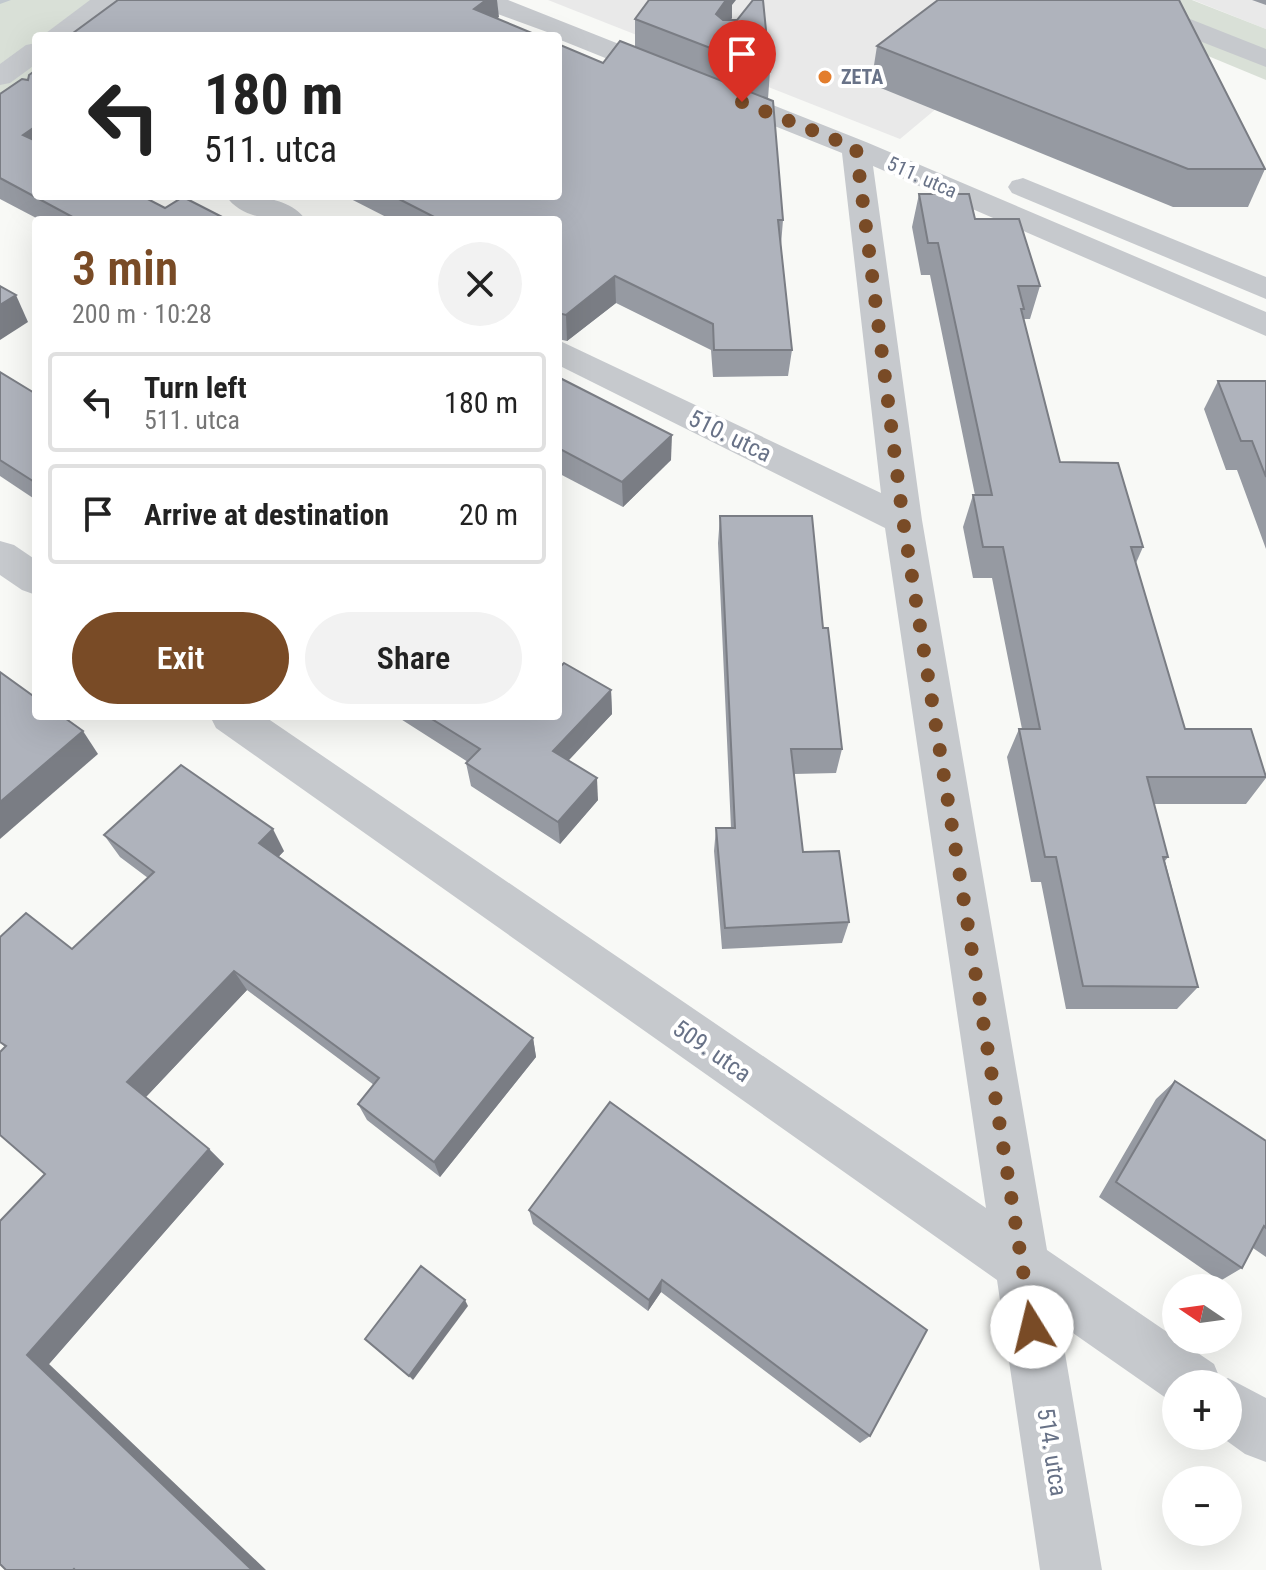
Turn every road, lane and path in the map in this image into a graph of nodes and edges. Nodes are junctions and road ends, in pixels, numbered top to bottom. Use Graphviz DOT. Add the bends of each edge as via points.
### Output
graph roads {
  1 [pos="107,0"];
  2 [pos="485,0"];
  3 [pos="1119,0"];
  4 [pos="62,32"];
  5 [pos="32,55"];
  6 [pos="1266,59"];
  7 [pos="8,81"];
  8 [pos="856,148"];
  9 [pos="1023,187"];
  10 [pos="249,200"];
  11 [pos="282,216"];
  12 [pos="1266,289"];
  13 [pos="1266,325"];
  14 [pos="562,353"];
  15 [pos="903,520"];
  16 [pos="0,555"];
  17 [pos="32,577"];
  18 [pos="237,720"];
  19 [pos="1022,1267"];
  20 [pos="1173,1370"];
  21 [pos="1242,1417"];
  22 [pos="1266,1433"];
  23 [pos="1071,1570"];
  1 -- 4 [label="street"];
  2 -- 8 [label="street, 511. utca"];
  3 -- 6 [label="street"];
  5 -- 7 [label="street"];
  8 -- 13 [label="street, 511. utca"];
  8 -- 15 [label="street, 514. utca"];
  9 -- 12 [label="street"];
  10 -- 11 [label="street"];
  14 -- 15 [label="street, 510. utca"];
  15 -- 19 [label="street, 514. utca"];
  16 -- 17 [label="street"];
  18 -- 19 [label="street, 509. utca"];
  19 -- 20 [label="street, 509. utca"];
  19 -- 23 [label="street, 514. utca"];
  21 -- 22 [label="street"];
}
